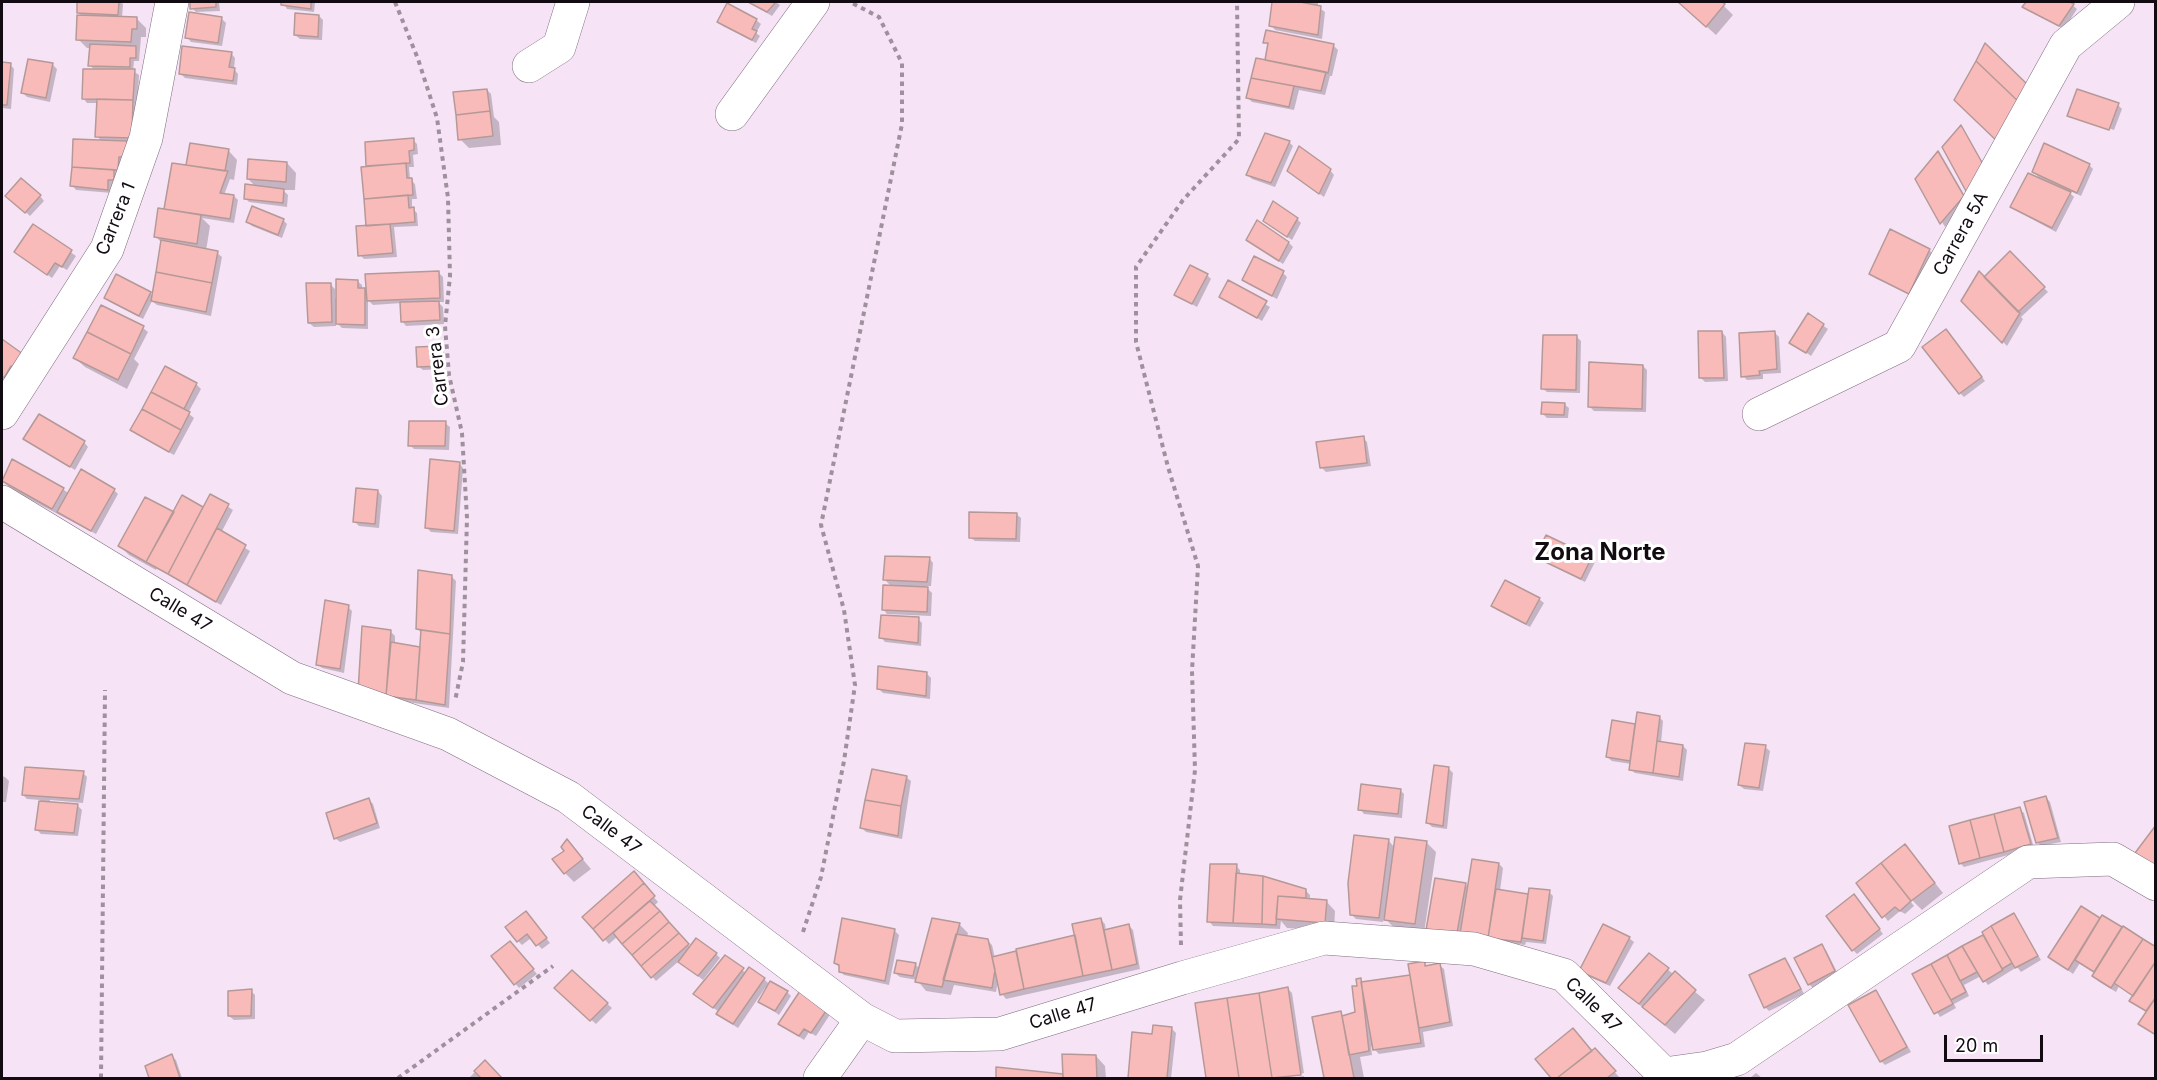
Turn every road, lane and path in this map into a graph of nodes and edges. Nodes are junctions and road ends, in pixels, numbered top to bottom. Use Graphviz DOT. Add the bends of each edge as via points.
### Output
graph roads {
  1 [pos="172,2"];
  2 [pos="395,2"];
  3 [pos="573,2"];
  4 [pos="813,2"];
  5 [pos="850,2"];
  6 [pos="1237,2"];
  7 [pos="2118,2"];
  8 [pos="529,66"];
  9 [pos="732,114"];
  10 [pos="2,413"];
  11 [pos="1759,414"];
  12 [pos="2,502"];
  13 [pos="105,690"];
  14 [pos="448,734"];
  15 [pos="2156,884"];
  16 [pos="553,966"];
  17 [pos="791,967"];
  18 [pos="1182,978"];
  19 [pos="862,1019"];
  20 [pos="1665,1076"];
  21 [pos="101,1078"];
  22 [pos="398,1078"];
  23 [pos="820,1078"];
  1 -- 10 [label="street, Carrera 1" via="147,138 107,249"];
  2 -- 14 [label="path, Carrera 3" via="437,118 447,198 450,276 445,326 449,375 462,433 467,518 463,662"];
  3 -- 8 [label="street" via="559,47"];
  4 -- 9 [label="street"];
  5 -- 17 [label="path" via="879,17 902,63 902,124 820,525 844,610 855,685 820,877"];
  6 -- 18 [label="path" via="1239,139 1183,200 1136,267 1136,342 1198,566 1192,670 1195,770 1180,900"];
  7 -- 11 [label="street, Carrera 5A" via="2066,45 1899,346"];
  12 -- 14 [label="street, Calle 47" via="292,678"];
  13 -- 21 [label="path"];
  14 -- 17 [label="street, Calle 47" via="568,797"];
  15 -- 20 [label="street, Calle 47" via="2113,860 2028,862 1737,1059"];
  16 -- 22 [label="path"];
  17 -- 19 [label="street, Calle 47"];
  18 -- 19 [label="street, Calle 47" via="1000,1034 895,1036"];
  18 -- 20 [label="street, Calle 47" via="1324,938 1474,949 1564,975"];
  19 -- 23 [label="street"];
}
